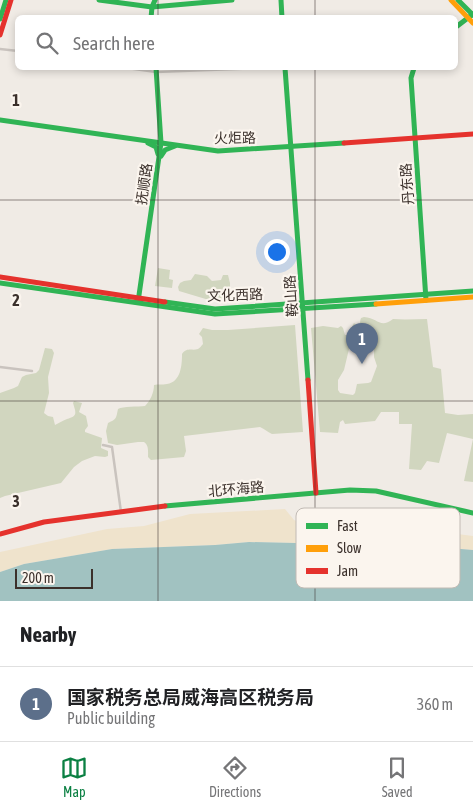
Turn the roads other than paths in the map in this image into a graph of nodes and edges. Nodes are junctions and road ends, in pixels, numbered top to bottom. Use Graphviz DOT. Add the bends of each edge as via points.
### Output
graph roads {
  1 [pos="6,0"];
  2 [pos="11,0"];
  3 [pos="99,0"];
  4 [pos="155,0"];
  5 [pos="232,0"];
  6 [pos="281,0"];
  7 [pos="451,0"];
  8 [pos="458,0"];
  9 [pos="152,7"];
  10 [pos="151,15"];
  11 [pos="282,15"];
  12 [pos="471,15"];
  13 [pos="0,19"];
  14 [pos="473,23"];
  15 [pos="458,25"];
  16 [pos="0,36"];
  17 [pos="0,49"];
  18 [pos="15,51"];
  19 [pos="156,70"];
  20 [pos="285,70"];
  21 [pos="413,70"];
  22 [pos="0,120"];
  23 [pos="473,134"];
  24 [pos="415,138"];
  25 [pos="144,141"];
  26 [pos="161,144"];
  27 [pos="177,146"];
  28 [pos="291,147"];
  29 [pos="159,159"];
  30 [pos="0,277"];
  31 [pos="0,283"];
  32 [pos="473,291"];
  33 [pos="473,297"];
  34 [pos="426,298"];
  35 [pos="139,300"];
  36 [pos="302,303"];
  37 [pos="303,309"];
  38 [pos="0,367"];
  39 [pos="32,371"];
  40 [pos="104,445"];
  41 [pos="316,493"];
  42 [pos="451,508"];
  43 [pos="460,510"];
  44 [pos="121,512"];
  45 [pos="473,513"];
  46 [pos="0,534"];
  1 -- 13 [label="main road"];
  2 -- 16 [label="main road"];
  3 -- 9 [label="main road"];
  4 -- 9 [label="main road"];
  5 -- 9 [label="main road"];
  6 -- 11 [label="main road"];
  7 -- 12 [label="main road"];
  8 -- 12 [label="main road"];
  9 -- 10 [label="main road"];
  12 -- 14 [label="main road"];
  12 -- 15 [label="main road"];
  17 -- 18 [label="street"];
  19 -- 26 [label="main road, 抚顺路"];
  20 -- 28 [label="main road, 鞍山路"];
  21 -- 24 [label="main road, 丹东路" via="411,78"];
  22 -- 25 [label="main road, 火炬路"];
  23 -- 24 [label="main road, 火炬路"];
  24 -- 28 [label="main road, 火炬路"];
  24 -- 34 [label="main road, 丹东路"];
  25 -- 26 [label="main road, 火炬路"];
  25 -- 29 [label="main road" via="156,147"];
  26 -- 27 [label="main road, 火炬路"];
  26 -- 29 [label="main road, 抚顺路"];
  27 -- 28 [label="main road, 火炬路" via="224,152"];
  27 -- 29 [label="main road" via="165,150"];
  28 -- 36 [label="main road, 鞍山路"];
  29 -- 35 [label="main road, 抚顺路"];
  30 -- 35 [label="main road, 文化西路"];
  31 -- 35 [label="main road, 文化西路"];
  32 -- 34 [label="main road, 文化西路"];
  33 -- 34 [label="main road, 文化西路"];
  34 -- 36 [label="main road, 文化西路"];
  34 -- 37 [label="main road, 文化西路"];
  35 -- 36 [label="main road, 文化西路" via="215,309"];
  35 -- 37 [label="main road, 文化西路" via="215,314"];
  36 -- 37 [label="main road, 鞍山路"];
  37 -- 41 [label="main road, 鞍山路"];
  38 -- 39 [label="street"];
  40 -- 44 [label="street" via="112,447"];
  41 -- 42 [label="main road, 北环海路" via="376,491"];
  41 -- 44 [label="main road, 北环海路"];
  43 -- 45 [label="main road, 北环海路"];
  44 -- 46 [label="main road, 北环海路" via="44,522"];
}
